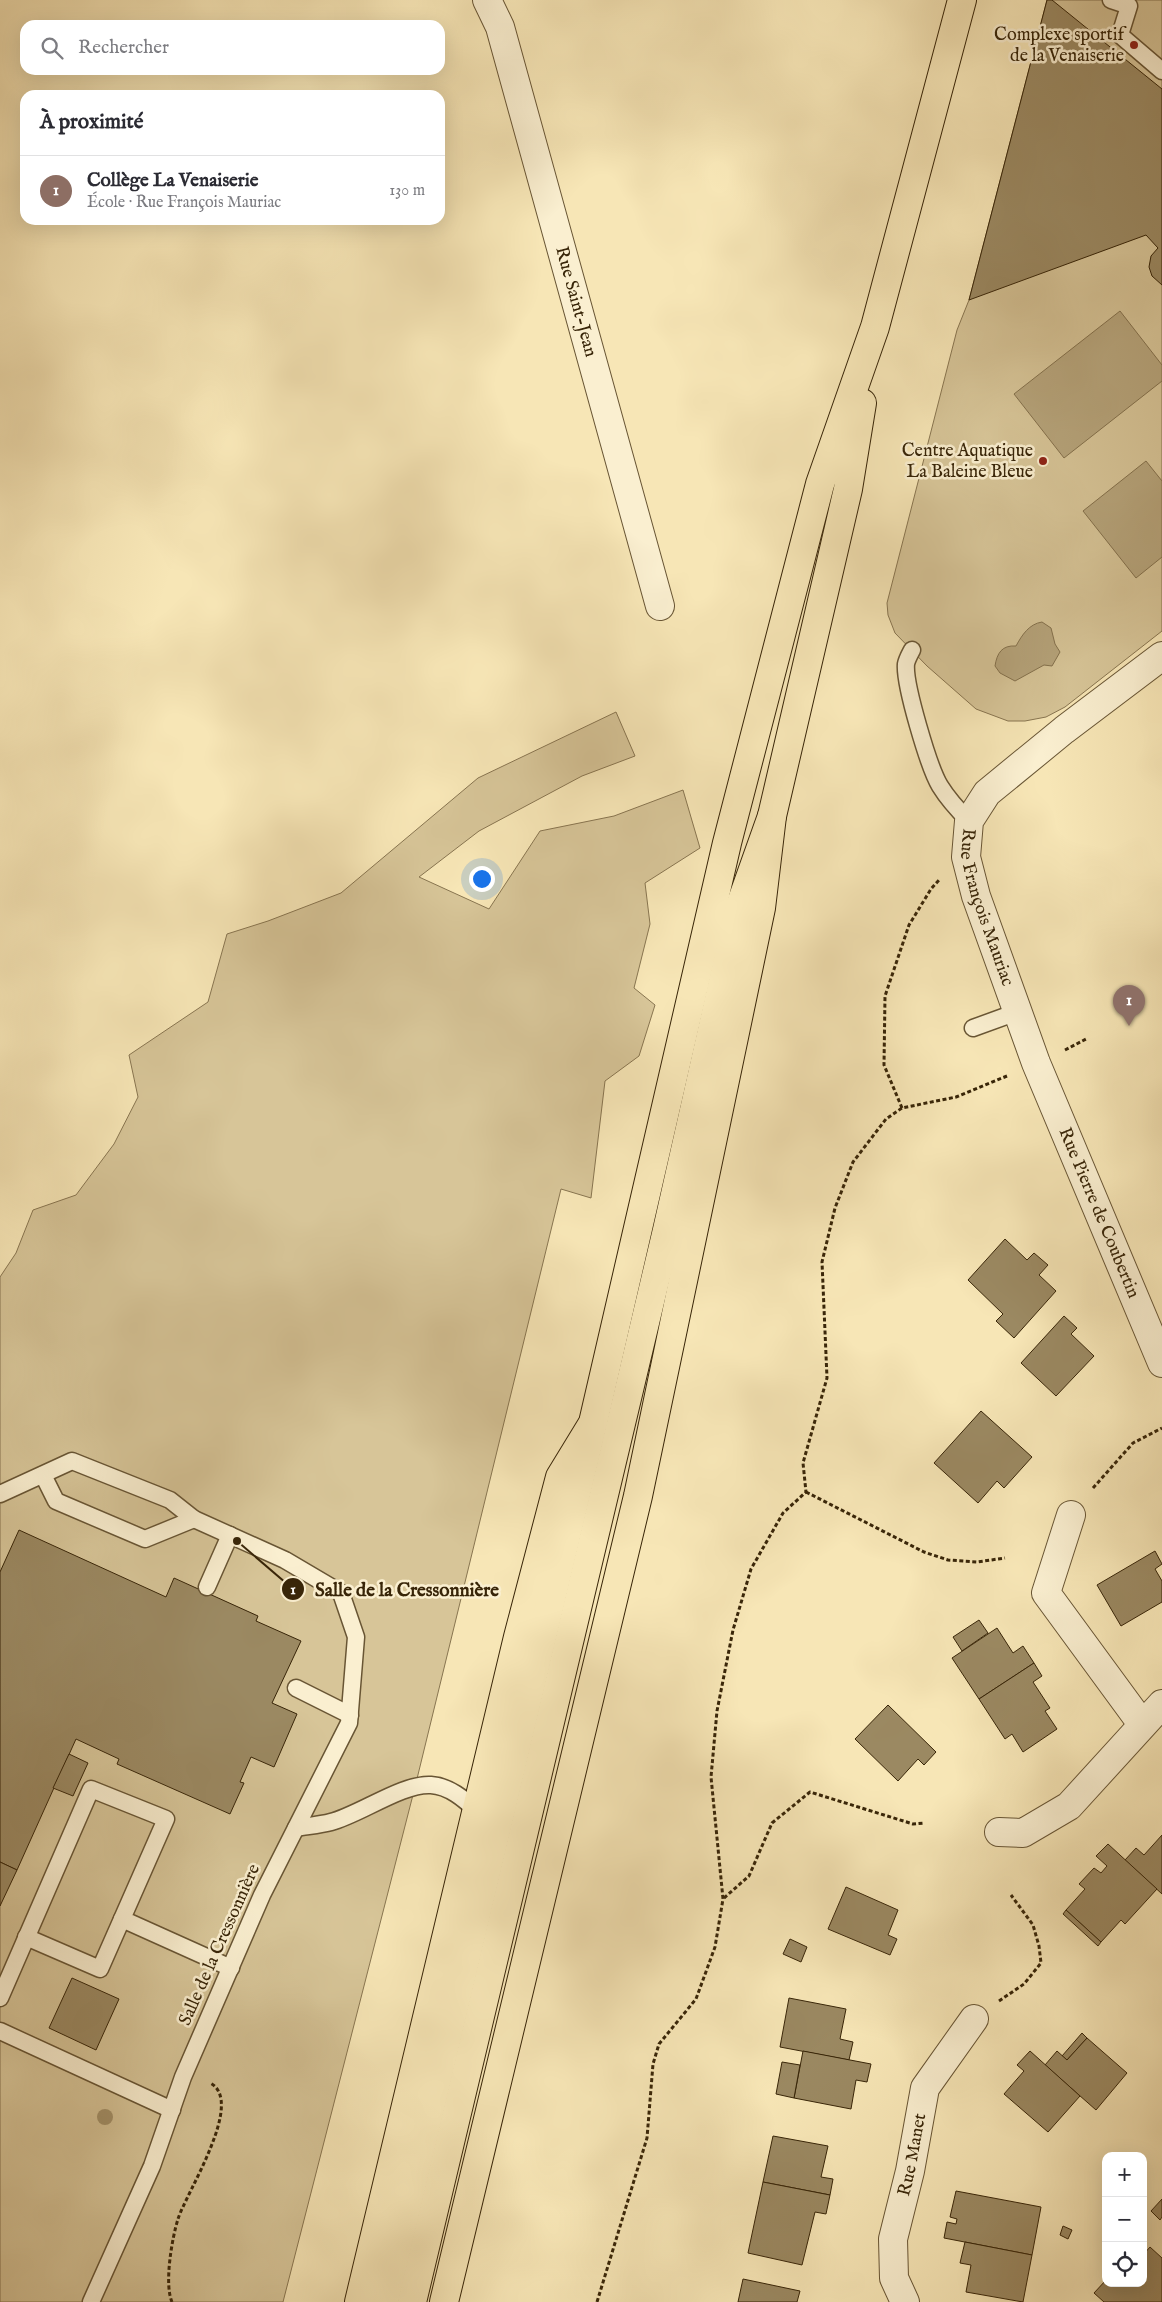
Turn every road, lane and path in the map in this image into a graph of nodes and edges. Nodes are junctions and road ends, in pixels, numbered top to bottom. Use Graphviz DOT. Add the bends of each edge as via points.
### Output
graph roads {
  1 [pos="487,0"];
  2 [pos="962,0"];
  3 [pos="1111,0"];
  4 [pos="1162,71"];
  5 [pos="875,327"];
  6 [pos="660,606"];
  7 [pos="912,650"];
  8 [pos="1162,656"];
  9 [pos="772,816"];
  10 [pos="969,821"];
  11 [pos="942,877"];
  12 [pos="1017,1012"];
  13 [pos="973,1028"];
  14 [pos="1088,1038"];
  15 [pos="1035,1064"];
  16 [pos="902,1108"];
  17 [pos="1162,1363"];
  18 [pos="593,1423"];
  19 [pos="1162,1428"];
  20 [pos="43,1475"];
  21 [pos="1093,1488"];
  22 [pos="806,1492"];
  23 [pos="0,1494"];
  24 [pos="1071,1514"];
  25 [pos="194,1519"];
  26 [pos="230,1536"];
  27 [pos="1005,1558"];
  28 [pos="207,1587"];
  29 [pos="296,1688"];
  30 [pos="1162,1704"];
  31 [pos="350,1714"];
  32 [pos="1142,1724"];
  33 [pos="477,1811"];
  34 [pos="924,1823"];
  35 [pos="296,1828"];
  36 [pos="999,1832"];
  37 [pos="1011,1895"];
  38 [pos="723,1899"];
  39 [pos="122,1920"];
  40 [pos="26,1938"];
  41 [pos="231,1968"];
  42 [pos="0,1998"];
  43 [pos="974,2018"];
  44 [pos="0,2031"];
  45 [pos="186,2071"];
  46 [pos="172,2110"];
  47 [pos="92,2302"];
  48 [pos="172,2302"];
  49 [pos="359,2302"];
  50 [pos="384,2302"];
  51 [pos="412,2302"];
  52 [pos="444,2302"];
  53 [pos="597,2302"];
  54 [pos="906,2302"];
  1 -- 6 [label="street, Rue Saint-Jean" via="500,27"];
  2 -- 5 [label="main road"];
  3 -- 4 [label="lane" via="1129,6 1120,35"];
  5 -- 9 [label="main road" via="848,489"];
  5 -- 18 [label="main road" via="820,484 729,834"];
  7 -- 10 [label="lane" via="906,662 906,679 930,760 939,784"];
  8 -- 10 [label="street, Rue François Mauriac" via="988,793"];
  9 -- 51 [label="main road" via="740,906 668,1230"];
  9 -- 52 [label="main road" via="761,908 638,1496"];
  10 -- 12 [label="street, Rue François Mauriac" via="966,857 976,896"];
  11 -- 16 [label="path" via="909,925 885,996 884,1065"];
  12 -- 13 [label="lane"];
  12 -- 15 [label="street, Rue François Mauriac"];
  14 -- 15 [label="path"];
  15 -- 16 [label="path" via="956,1097"];
  15 -- 17 [label="street, Rue Pierre de Coubertin"];
  16 -- 22 [label="path" via="886,1119 853,1162 835,1208 822,1262 827,1378 803,1463"];
  18 -- 33 [label="main road" via="560,1477"];
  18 -- 50 [label="main road"];
  19 -- 21 [label="path" via="1134,1443"];
  20 -- 23 [label="lane, Salle de la Cressonnière"];
  20 -- 25 [label="lane, Salle de la Cressonnière" via="72,1461 170,1500"];
  20 -- 25 [label="lane" via="56,1501 145,1539"];
  22 -- 27 [label="path" via="932,1555 977,1562"];
  22 -- 38 [label="path" via="783,1513 751,1569 733,1630 717,1711 711,1777"];
  24 -- 32 [label="street" via="1046,1593"];
  25 -- 26 [label="lane, Salle de la Cressonnière"];
  26 -- 28 [label="lane"];
  26 -- 31 [label="lane, Salle de la Cressonnière" via="285,1560 341,1593 356,1637"];
  29 -- 31 [label="lane"];
  30 -- 32 [label="street"];
  31 -- 35 [label="lane, Salle de la Cressonnière" via="349,1723"];
  32 -- 36 [label="street" via="1069,1806 1022,1833"];
  33 -- 35 [label="lane" via="453,1793 431,1785 415,1787 331,1822"];
  33 -- 49 [label="main road"];
  34 -- 38 [label="path" via="913,1824 810,1792 772,1823 749,1876"];
  35 -- 41 [label="lane, Salle de la Cressonnière" via="262,1895"];
  37 -- 43 [label="path" via="1032,1925 1041,1963 1024,1984"];
  38 -- 53 [label="path" via="715,1948 696,1999 659,2044 653,2064 647,2138"];
  39 -- 40 [label="lane" via="100,1969"];
  39 -- 40 [label="lane" via="166,1819 91,1789"];
  39 -- 41 [label="lane"];
  40 -- 42 [label="lane"];
  41 -- 45 [label="lane, Salle de la Cressonnière"];
  43 -- 54 [label="street, Rue Manet" via="925,2088 910,2171 893,2238 894,2278"];
  44 -- 46 [label="lane"];
  45 -- 46 [label="lane, Salle de la Cressonnière"];
  45 -- 48 [label="path" via="215,2085 221,2096 221,2116 178,2218 170,2276"];
  46 -- 47 [label="lane, Salle de la Cressonnière" via="152,2166"];
}
